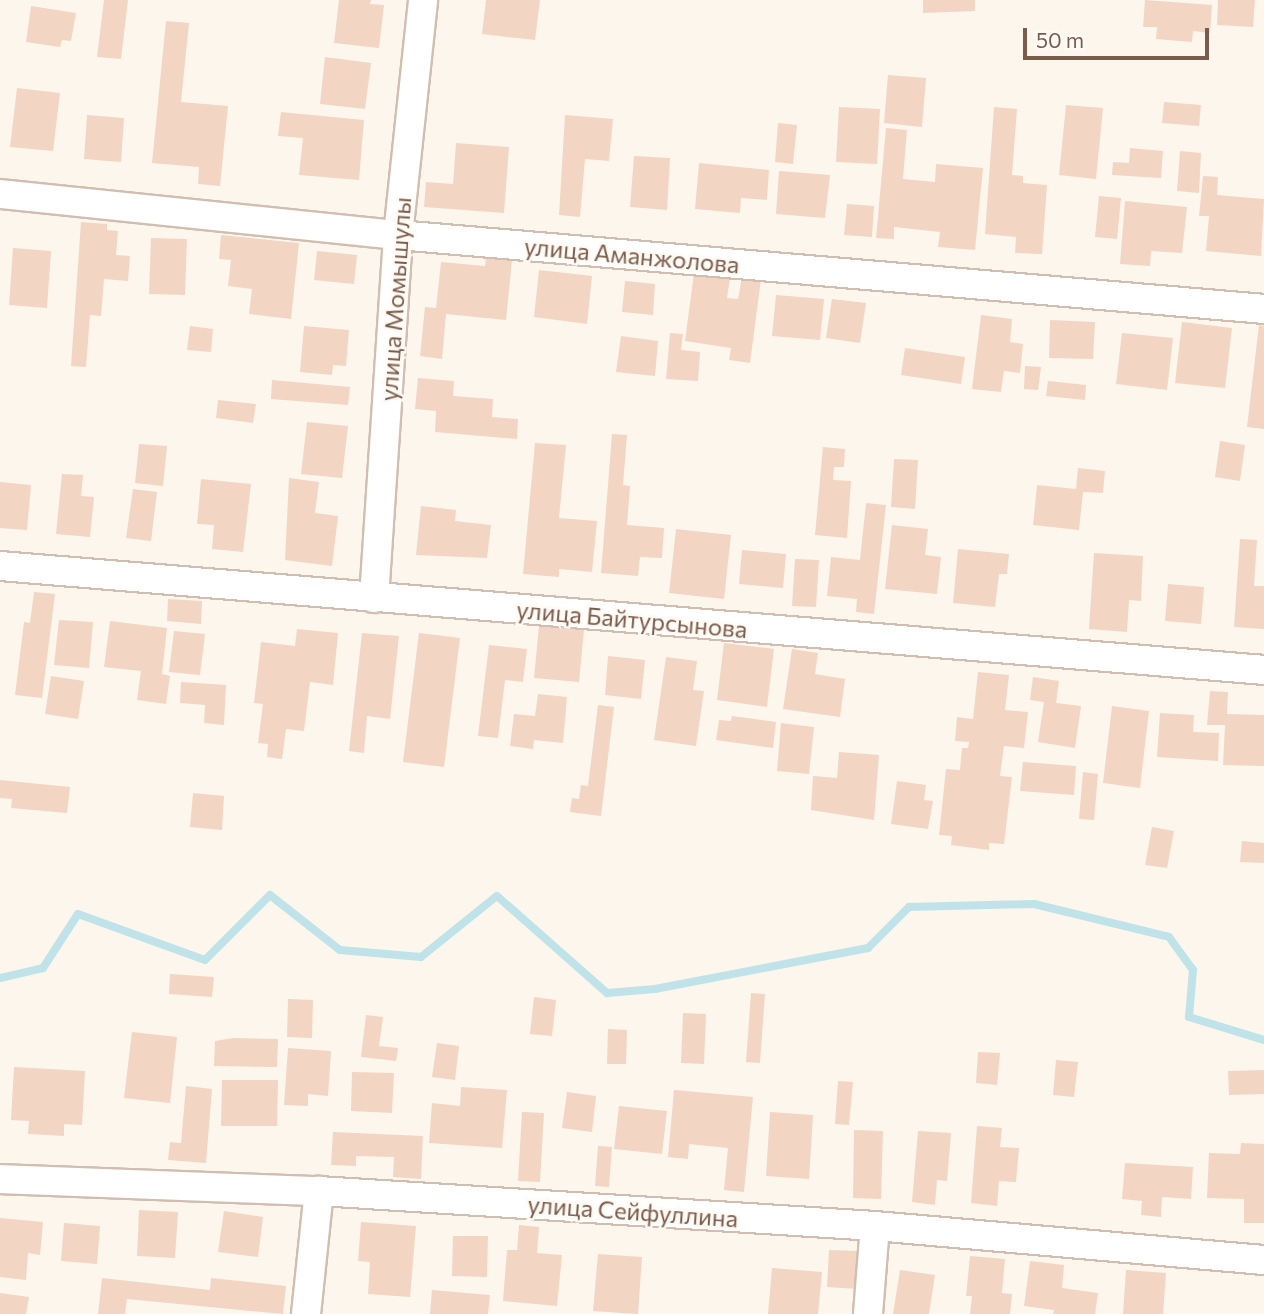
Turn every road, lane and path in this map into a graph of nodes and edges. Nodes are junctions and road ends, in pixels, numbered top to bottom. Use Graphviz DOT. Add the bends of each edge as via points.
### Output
graph roads {
  1 [pos="423,0"];
  2 [pos="0,194"];
  3 [pos="398,235"];
  4 [pos="1264,309"];
  5 [pos="0,566"];
  6 [pos="374,598"];
  7 [pos="1264,670"];
  8 [pos="0,1179"];
  9 [pos="319,1191"];
  10 [pos="876,1226"];
  11 [pos="1264,1259"];
  12 [pos="306,1314"];
  13 [pos="868,1314"];
  1 -- 3 [label="street, улица Момышулы"];
  2 -- 3 [label="street, улица Аманжолова"];
  3 -- 4 [label="street, улица Аманжолова"];
  3 -- 6 [label="street, улица Момышулы"];
  5 -- 6 [label="street, улица Байтурсынова"];
  6 -- 7 [label="street, улица Байтурсынова"];
  8 -- 9 [label="street, улица Сейфуллина"];
  9 -- 10 [label="street, улица Сейфуллина"];
  9 -- 12 [label="street"];
  10 -- 11 [label="street, улица Сейфуллина"];
  10 -- 13 [label="street"];
}
